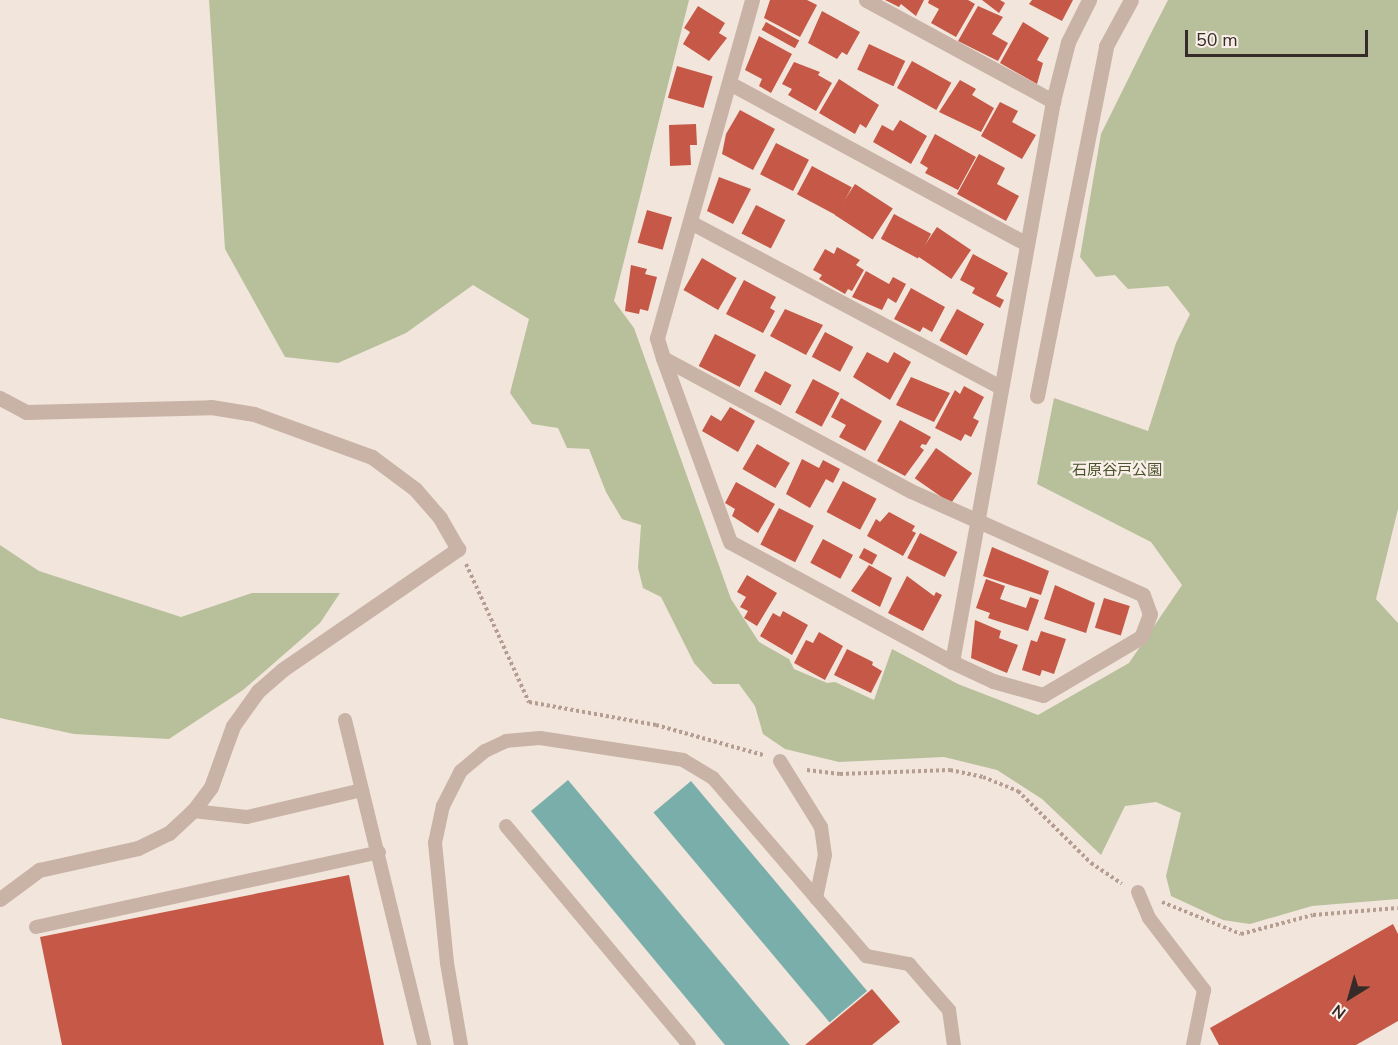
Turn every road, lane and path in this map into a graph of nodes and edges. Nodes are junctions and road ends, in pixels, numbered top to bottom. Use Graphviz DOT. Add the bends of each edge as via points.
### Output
graph roads {
  1 [pos="752,0"];
  2 [pos="866,0"];
  3 [pos="1089,0"];
  4 [pos="1131,0"];
  5 [pos="731,84"];
  6 [pos="1053,101"];
  7 [pos="692,223"];
  8 [pos="1027,244"];
  9 [pos="663,358"];
  10 [pos="1000,387"];
  11 [pos="1037,396"];
  12 [pos="0,398"];
  13 [pos="976,519"];
  14 [pos="458,549"];
  15 [pos="952,662"];
  16 [pos="345,720"];
  17 [pos="780,761"];
  18 [pos="362,790"];
  19 [pos="193,811"];
  20 [pos="506,826"];
  21 [pos="379,852"];
  22 [pos="1138,892"];
  23 [pos="816,898"];
  24 [pos="0,899"];
  25 [pos="1398,908"];
  26 [pos="36,927"];
  27 [pos="424,1045"];
  28 [pos="461,1045"];
  29 [pos="689,1045"];
  30 [pos="954,1045"];
  31 [pos="1193,1045"];
  1 -- 5 [label="street"];
  2 -- 6 [label="street"];
  3 -- 6 [label="street" via="1068,42"];
  4 -- 11 [label="street" via="1106,46"];
  5 -- 7 [label="street"];
  5 -- 8 [label="street"];
  6 -- 8 [label="street"];
  7 -- 9 [label="street" via="657,338"];
  7 -- 10 [label="street"];
  8 -- 10 [label="street"];
  9 -- 13 [label="street" via="911,491"];
  9 -- 15 [label="street" via="730,542"];
  10 -- 13 [label="street"];
  12 -- 14 [label="street" via="26,412 211,406 288,425 372,457 414,489 440,518"];
  13 -- 15 [label="street"];
  13 -- 15 [label="street" via="1143,595 1150,614 1141,637 1043,695 993,681"];
  14 -- 17 [label="path" via="529,702 656,725"];
  14 -- 19 [label="street" via="282,670 258,691 233,726 211,787"];
  16 -- 18 [label="lane"];
  17 -- 22 [label="path" via="840,774 950,770 983,777 1018,791 1091,863"];
  17 -- 23 [label="lane" via="821,827 825,855"];
  18 -- 19 [label="lane" via="247,816"];
  18 -- 21 [label="lane"];
  19 -- 24 [label="street" via="169,833 138,848 39,870"];
  20 -- 29 [label="lane"];
  21 -- 26 [label="lane"];
  21 -- 27 [label="lane"];
  22 -- 25 [label="path" via="1241,934 1313,915"];
  22 -- 31 [label="lane" via="1149,918 1204,990"];
  23 -- 28 [label="lane" via="712,778 683,760 540,738 506,741 461,771 442,806 435,843 447,963"];
  23 -- 30 [label="lane" via="866,956 909,964 949,1010"];
}
